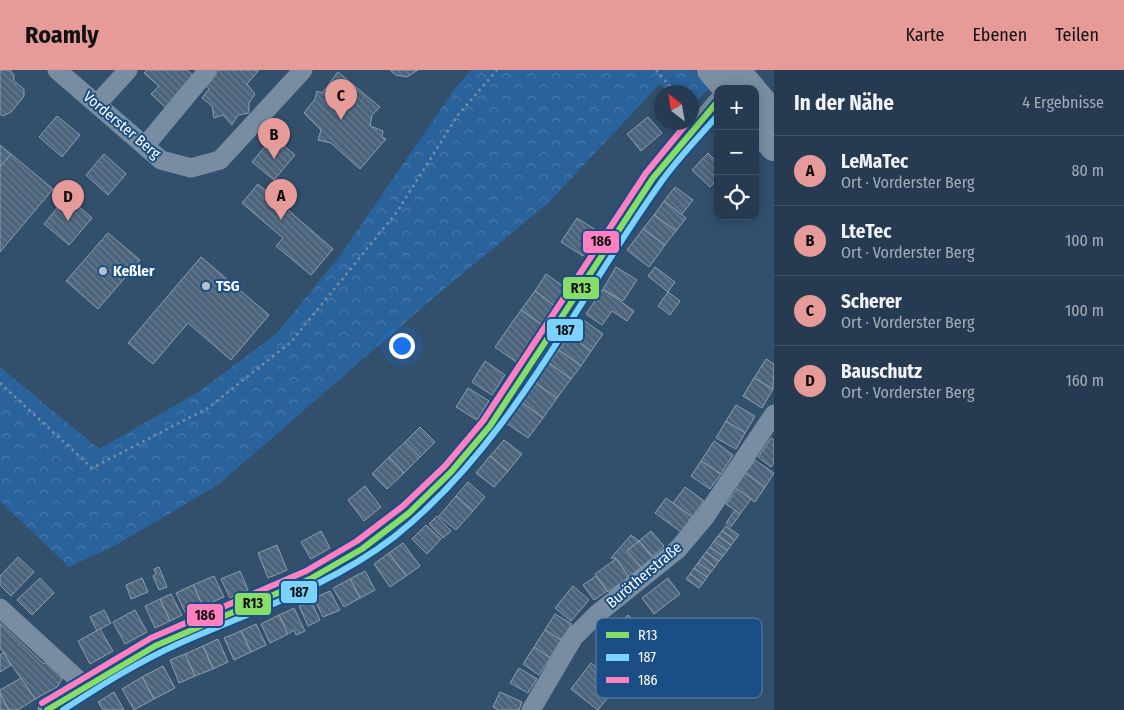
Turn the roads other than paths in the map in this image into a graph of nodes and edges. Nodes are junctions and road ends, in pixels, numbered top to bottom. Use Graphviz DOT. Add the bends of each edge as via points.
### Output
graph roads {
  1 [pos="56,70"];
  2 [pos="128,70"];
  3 [pos="208,70"];
  4 [pos="303,70"];
  5 [pos="711,70"];
  6 [pos="736,70"];
  7 [pos="749,70"];
  8 [pos="724,85"];
  9 [pos="732,85"];
  10 [pos="749,85"];
  11 [pos="759,98"];
  12 [pos="97,104"];
  13 [pos="714,106"];
  14 [pos="774,116"];
  15 [pos="759,129"];
  16 [pos="145,146"];
  17 [pos="774,147"];
  18 [pos="774,414"];
  19 [pos="0,608"];
  20 [pos="84,686"];
  21 [pos="47,710"];
  22 [pos="531,710"];
  1 -- 12 [label="street, Vorderster Berg"];
  2 -- 12 [label="street"];
  3 -- 16 [label="street"];
  4 -- 16 [label="street, Vorderster Berg" via="220,160 192,168 161,160"];
  5 -- 8 [label="highway"];
  6 -- 10 [label="highway, bridge"];
  7 -- 9 [label="street"];
  11 -- 14 [label="highway"];
  12 -- 16 [label="street, Vorderster Berg"];
  13 -- 20 [label="street" via="648,185 490,426 468,455 421,505 372,543 310,579 172,638"];
  15 -- 17 [label="highway"];
  18 -- 22 [label="street, Burötherstraße" via="705,517 678,548 596,615 574,638"];
  19 -- 20 [label="street"];
  20 -- 21 [label="street"];
}
